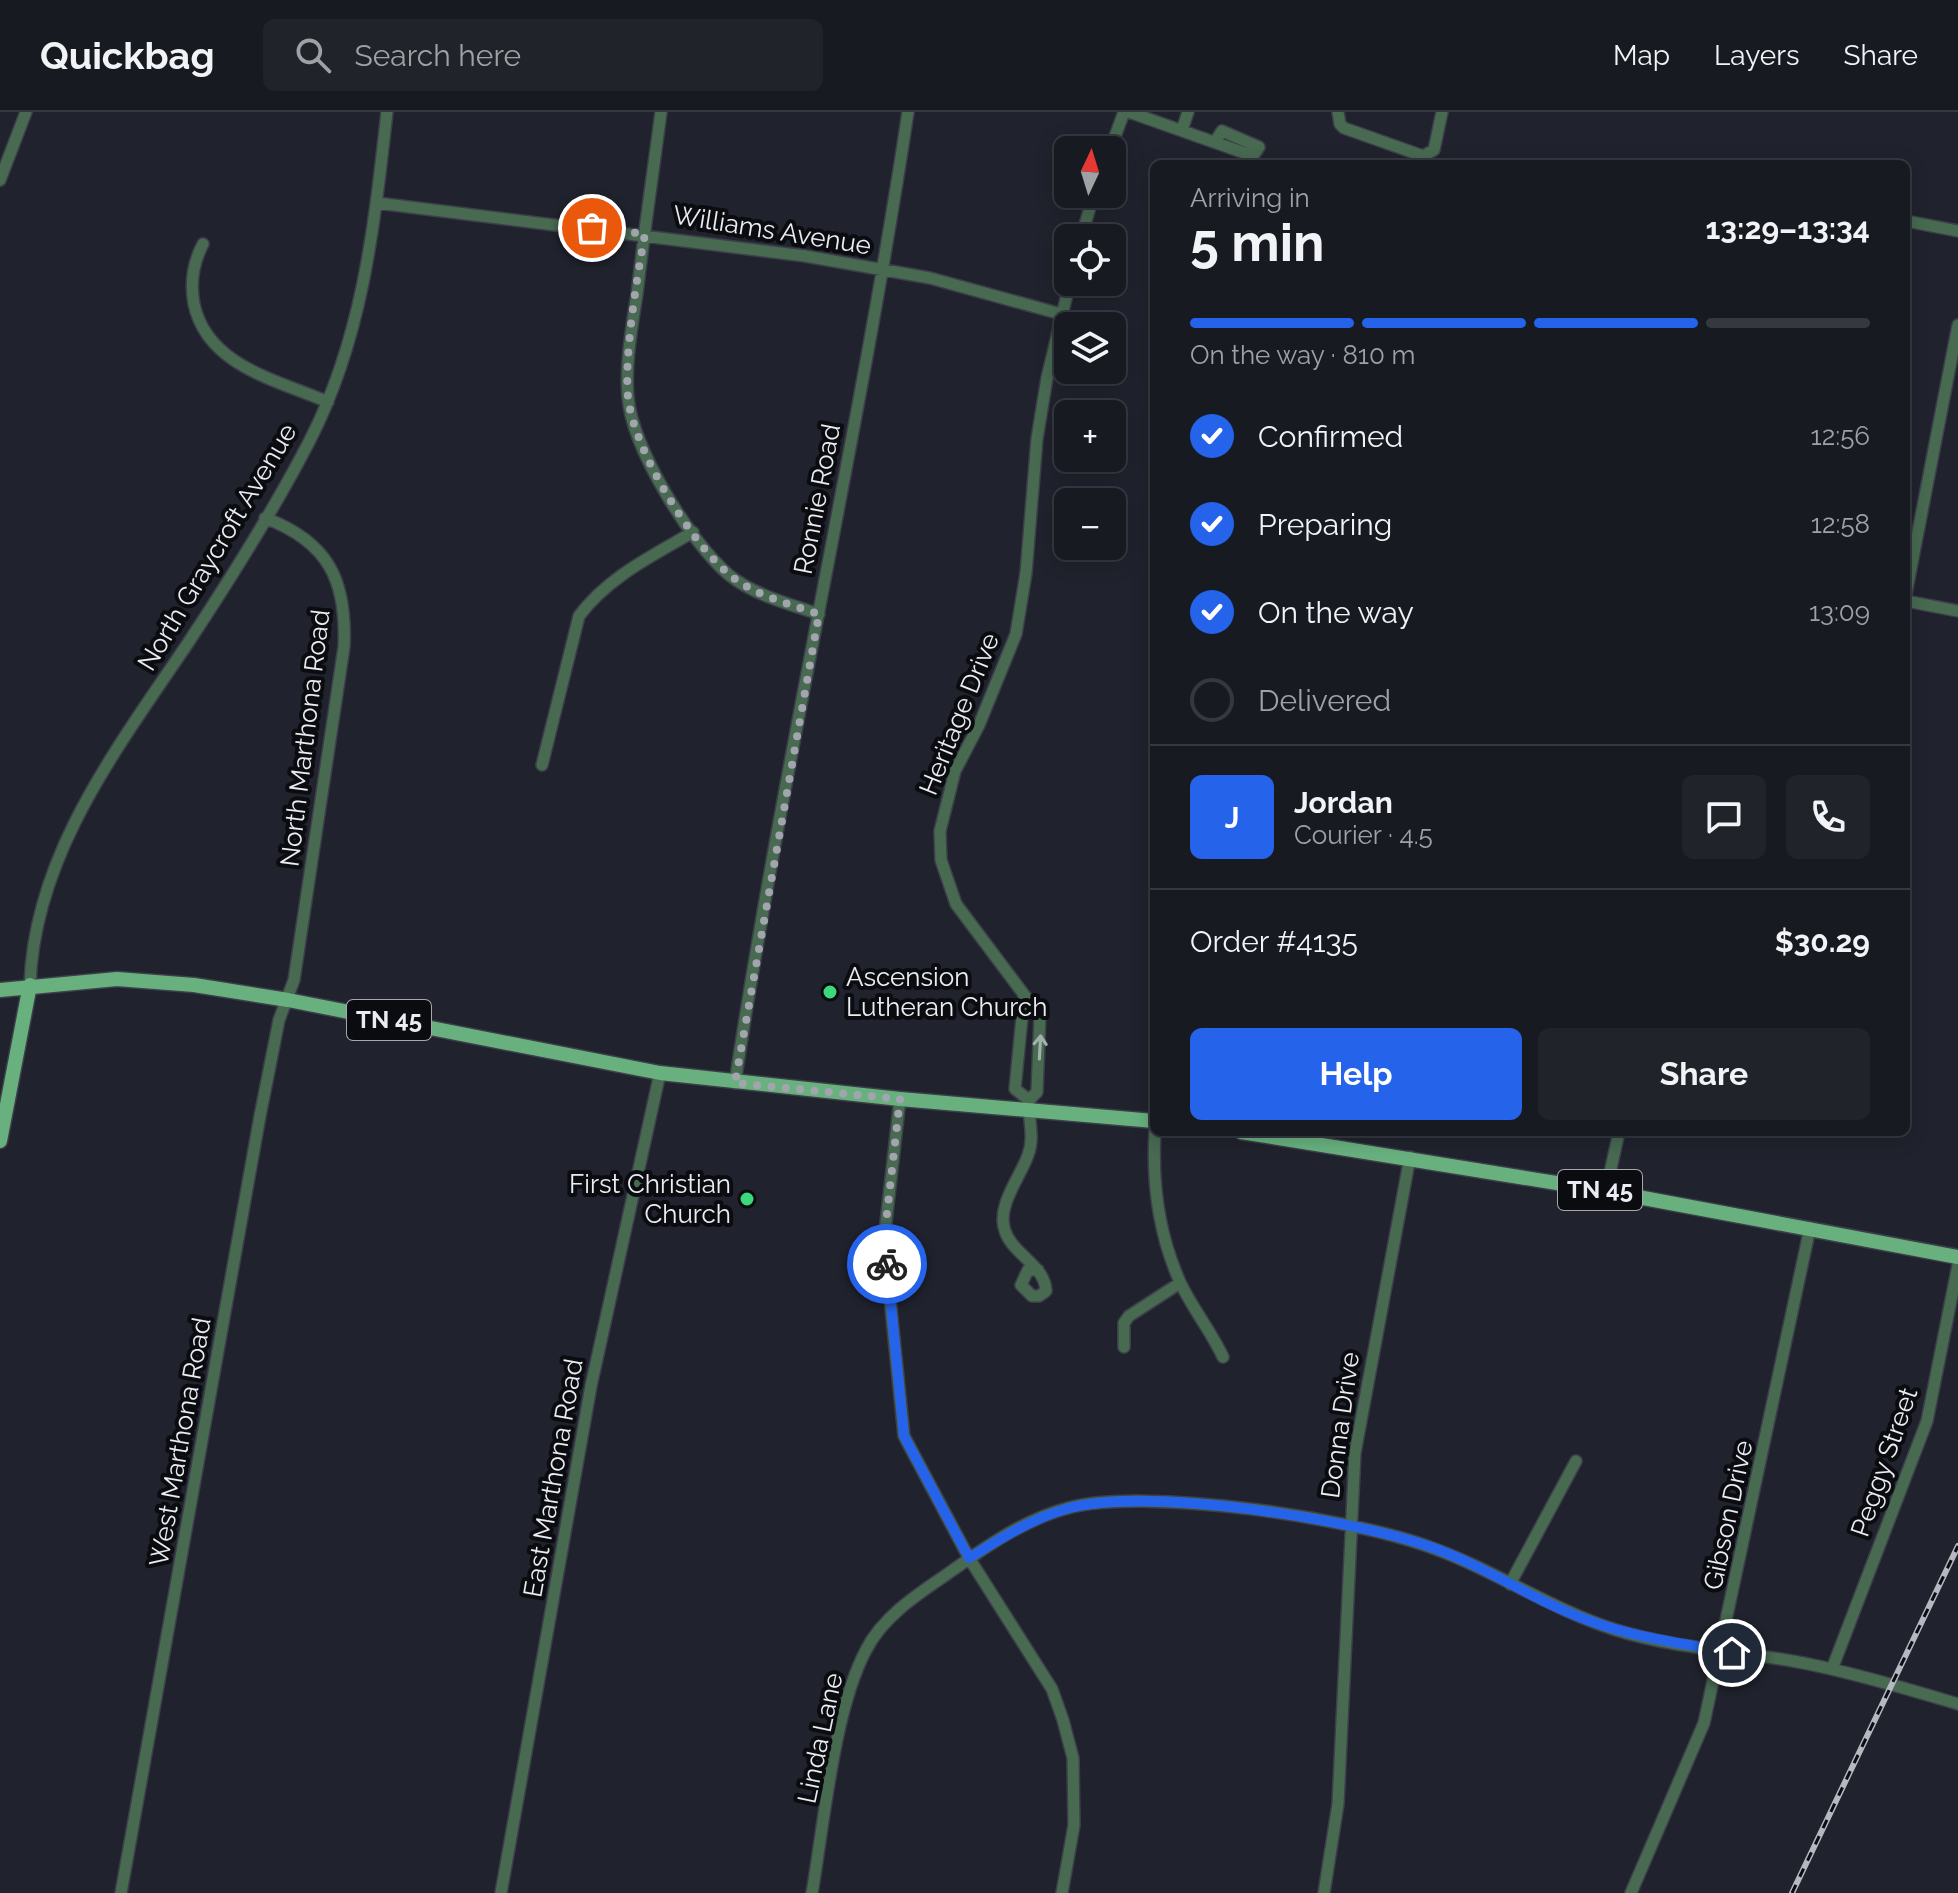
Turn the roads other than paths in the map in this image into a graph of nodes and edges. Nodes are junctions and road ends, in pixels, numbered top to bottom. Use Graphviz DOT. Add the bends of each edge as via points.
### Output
graph roads {
  1 [pos="26,112"];
  2 [pos="387,112"];
  3 [pos="661,112"];
  4 [pos="908,112"];
  5 [pos="1127,112"];
  6 [pos="1188,112"];
  7 [pos="1338,112"];
  8 [pos="1442,112"];
  9 [pos="1182,130"];
  10 [pos="1116,136"];
  11 [pos="1215,142"];
  12 [pos="0,180"];
  13 [pos="377,203"];
  14 [pos="1910,222"];
  15 [pos="1958,231"];
  16 [pos="645,234"];
  17 [pos="203,244"];
  18 [pos="885,269"];
  19 [pos="1054,312"];
  20 [pos="1958,325"];
  21 [pos="1054,350"];
  22 [pos="1952,382"];
  23 [pos="328,402"];
  24 [pos="265,518"];
  25 [pos="693,532"];
  26 [pos="1910,576"];
  27 [pos="1910,602"];
  28 [pos="1958,611"];
  29 [pos="819,614"];
  30 [pos="542,765"];
  31 [pos="30,985"];
  32 [pos="0,990"];
  33 [pos="1024,997"];
  34 [pos="288,1000"];
  35 [pos="660,1073"];
  36 [pos="735,1083"];
  37 [pos="900,1099"];
  38 [pos="1029,1104"];
  39 [pos="1150,1120"];
  40 [pos="1155,1136"];
  41 [pos="1302,1136"];
  42 [pos="1618,1136"];
  43 [pos="0,1141"];
  44 [pos="1410,1157"];
  45 [pos="1606,1191"];
  46 [pos="1810,1228"];
  47 [pos="1958,1257"];
  48 [pos="1958,1265"];
  49 [pos="1038,1270"];
  50 [pos="1180,1283"];
  51 [pos="1124,1347"];
  52 [pos="1223,1357"];
  53 [pos="1576,1461"];
  54 [pos="1350,1527"];
  55 [pos="969,1558"];
  56 [pos="1510,1584"];
  57 [pos="1722,1651"];
  58 [pos="1832,1669"];
  59 [pos="1958,1704"];
  60 [pos="121,1893"];
  61 [pos="501,1893"];
  62 [pos="812,1893"];
  63 [pos="1062,1893"];
  64 [pos="1324,1893"];
  65 [pos="1631,1893"];
  1 -- 12 [label="street"];
  2 -- 13 [label="street, North Graycroft Avenue"];
  3 -- 16 [label="street"];
  4 -- 18 [label="street, Ronnie Road"];
  5 -- 9 [label="street"];
  5 -- 10 [label="street"];
  6 -- 9 [label="street"];
  7 -- 8 [label="street" via="1344,128 1427,156 1436,143"];
  9 -- 11 [label="street"];
  13 -- 16 [label="street, Williams Avenue"];
  13 -- 23 [label="street, North Graycroft Avenue" via="363,296"];
  14 -- 15 [label="street"];
  16 -- 18 [label="street, Williams Avenue"];
  16 -- 25 [label="street" via="628,386 632,422"];
  17 -- 23 [label="street" via="192,294 200,326 213,345 240,364"];
  18 -- 19 [label="street, Williams Avenue"];
  18 -- 29 [label="street, Ronnie Road"];
  20 -- 22 [label="street"];
  21 -- 33 [label="street, Heritage Drive" via="1037,439 1024,598 1016,634 955,771 940,831 941,860 956,904"];
  22 -- 26 [label="street"];
  23 -- 24 [label="street, North Graycroft Avenue"];
  24 -- 31 [label="street, North Graycroft Avenue" via="74,824 38,919"];
  24 -- 34 [label="street, North Marthona Road" via="287,526 322,554 345,600 342,661"];
  25 -- 29 [label="street" via="729,575 753,590"];
  25 -- 30 [label="street" via="620,575 579,616"];
  27 -- 28 [label="street"];
  29 -- 36 [label="street, Ronnie Road"];
  31 -- 32 [label="main road, TN 45"];
  31 -- 34 [label="main road, TN 45" via="117,979"];
  31 -- 43 [label="main road"];
  33 -- 38 [label="street, Heritage Drive" via="1015,1089"];
  38 -- 33 [label="street, Heritage Drive, one-way" via="1037,1092 1040,1016"];
  34 -- 35 [label="main road, TN 45"];
  34 -- 60 [label="street, West Marthona Road" via="279,1020 260,1116"];
  35 -- 36 [label="main road, TN 45"];
  35 -- 61 [label="street, East Marthona Road" via="591,1386"];
  36 -- 37 [label="main road, TN 45"];
  37 -- 38 [label="main road, TN 45"];
  37 -- 55 [label="street" via="884,1240 904,1436"];
  38 -- 39 [label="main road, TN 45"];
  38 -- 49 [label="street, Heritage Drive" via="1030,1152 1009,1196 1004,1223 1005,1232"];
  40 -- 50 [label="street" via="1158,1214"];
  41 -- 44 [label="main road, TN 45"];
  42 -- 45 [label="street"];
  44 -- 45 [label="main road, TN 45"];
  44 -- 54 [label="street, Donna Drive" via="1362,1409"];
  45 -- 46 [label="main road, TN 45"];
  46 -- 47 [label="main road, TN 45"];
  46 -- 57 [label="street, Gibson Drive"];
  48 -- 58 [label="street, Peggy Street" via="1927,1421"];
  50 -- 51 [label="street" via="1129,1316"];
  50 -- 52 [label="street"];
  53 -- 56 [label="street"];
  54 -- 55 [label="street, Linda Lane" via="1242,1509 1118,1502 1049,1515"];
  54 -- 56 [label="street, Linda Lane" via="1425,1545"];
  54 -- 64 [label="street, Donna Drive" via="1338,1804"];
  55 -- 62 [label="street, Linda Lane" via="898,1611 866,1649 849,1691"];
  55 -- 63 [label="street" via="1052,1689 1063,1720 1073,1758 1074,1825"];
  56 -- 57 [label="street, Linda Lane" via="1620,1631"];
  57 -- 58 [label="street, Linda Lane"];
  57 -- 65 [label="street, Gibson Drive" via="1704,1723"];
  58 -- 59 [label="street, Linda Lane"];
}
